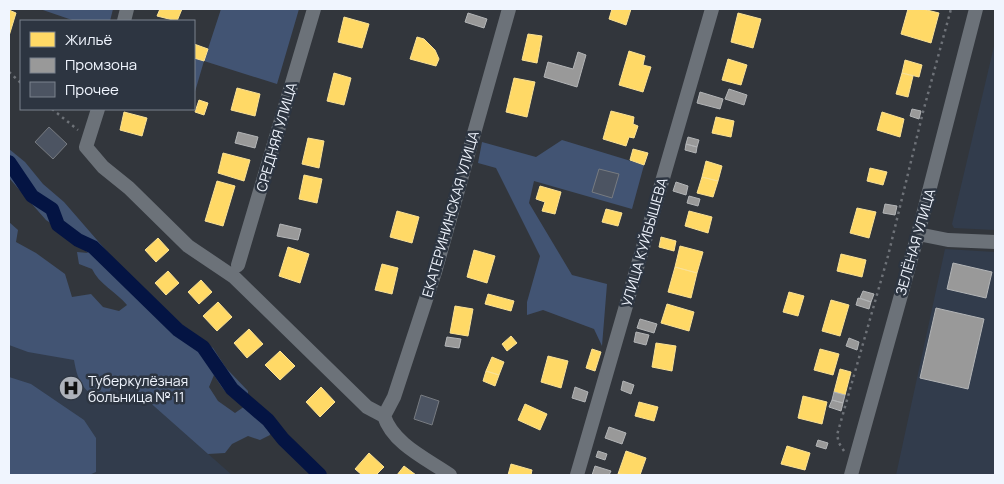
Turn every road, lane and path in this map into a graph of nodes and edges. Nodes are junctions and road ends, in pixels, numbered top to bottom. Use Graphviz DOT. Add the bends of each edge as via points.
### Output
graph roads {
  1 [pos="314,9"];
  2 [pos="509,9"];
  3 [pos="712,9"];
  4 [pos="951,9"];
  5 [pos="976,9"];
  6 [pos="9,72"];
  7 [pos="20,82"];
  8 [pos="53,110"];
  9 [pos="98,110"];
  10 [pos="86,147"];
  11 [pos="918,234"];
  12 [pos="995,242"];
  13 [pos="238,265"];
  14 [pos="384,416"];
  15 [pos="852,470"];
  16 [pos="450,475"];
  17 [pos="577,475"];
  1 -- 13 [label="street, СРЕДНЯЯ УЛИЦА"];
  2 -- 14 [label="street, ЕКАТЕРИНИНСКАЯ УЛИЦА" via="435,272 394,397"];
  3 -- 17 [label="street, УЛИЦА КУЙБЫШЕВА"];
  4 -- 15 [label="path" via="888,256 837,435"];
  5 -- 11 [label="street, ЗЕЛЁНАЯ УЛИЦА"];
  6 -- 7 [label="path"];
  8 -- 10 [label="path" via="77,130"];
  9 -- 10 [label="street"];
  10 -- 14 [label="street" via="103,167 188,246 234,277 367,407"];
  11 -- 12 [label="street" via="948,240"];
  11 -- 15 [label="street, ЗЕЛЁНАЯ УЛИЦА"];
  14 -- 16 [label="street" via="388,429 397,438"];
}
